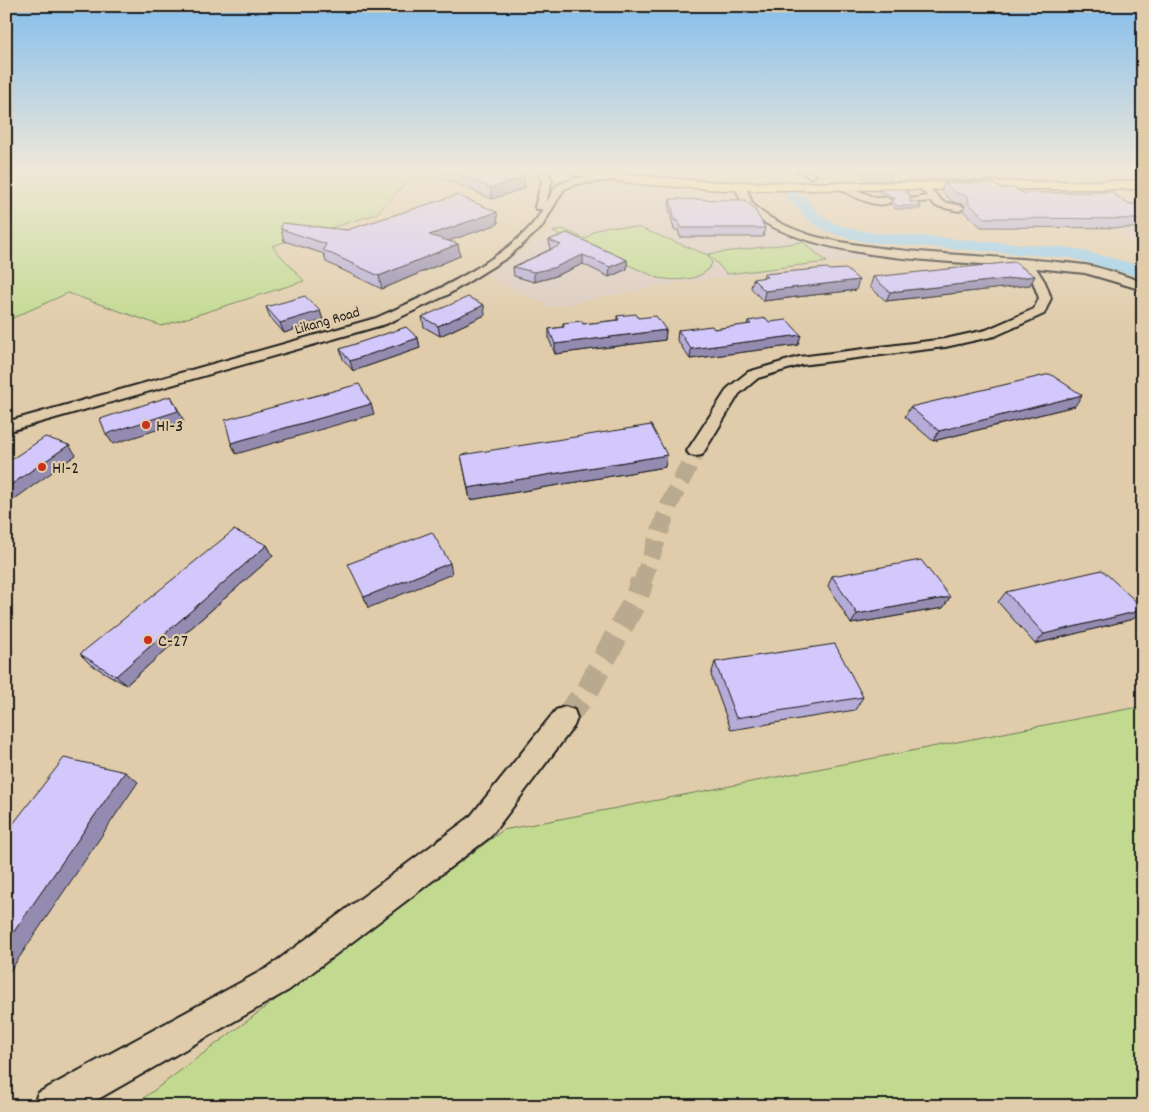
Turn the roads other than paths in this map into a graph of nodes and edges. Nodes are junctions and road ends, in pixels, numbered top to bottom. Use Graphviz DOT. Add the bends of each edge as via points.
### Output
graph roads {
  1 [pos="527,223"];
  2 [pos="537,223"];
  3 [pos="774,223"];
  4 [pos="1027,264"];
  5 [pos="1143,286"];
  6 [pos="6,419"];
  7 [pos="6,427"];
  8 [pos="696,451"];
  9 [pos="565,718"];
  10 [pos="51,1106"];
  1 -- 6 [label="street, Likang Road" via="483,257 408,297 367,314"];
  2 -- 7 [label="street, Likang Road" via="515,246 487,265 389,318"];
  3 -- 4 [label="street" via="816,240 873,250"];
  4 -- 5 [label="street" via="1086,269"];
  4 -- 8 [label="street" via="1045,298 1039,311 990,333 945,343 798,361 753,375 733,391"];
  9 -- 10 [label="street" via="480,827 278,979"];
}
